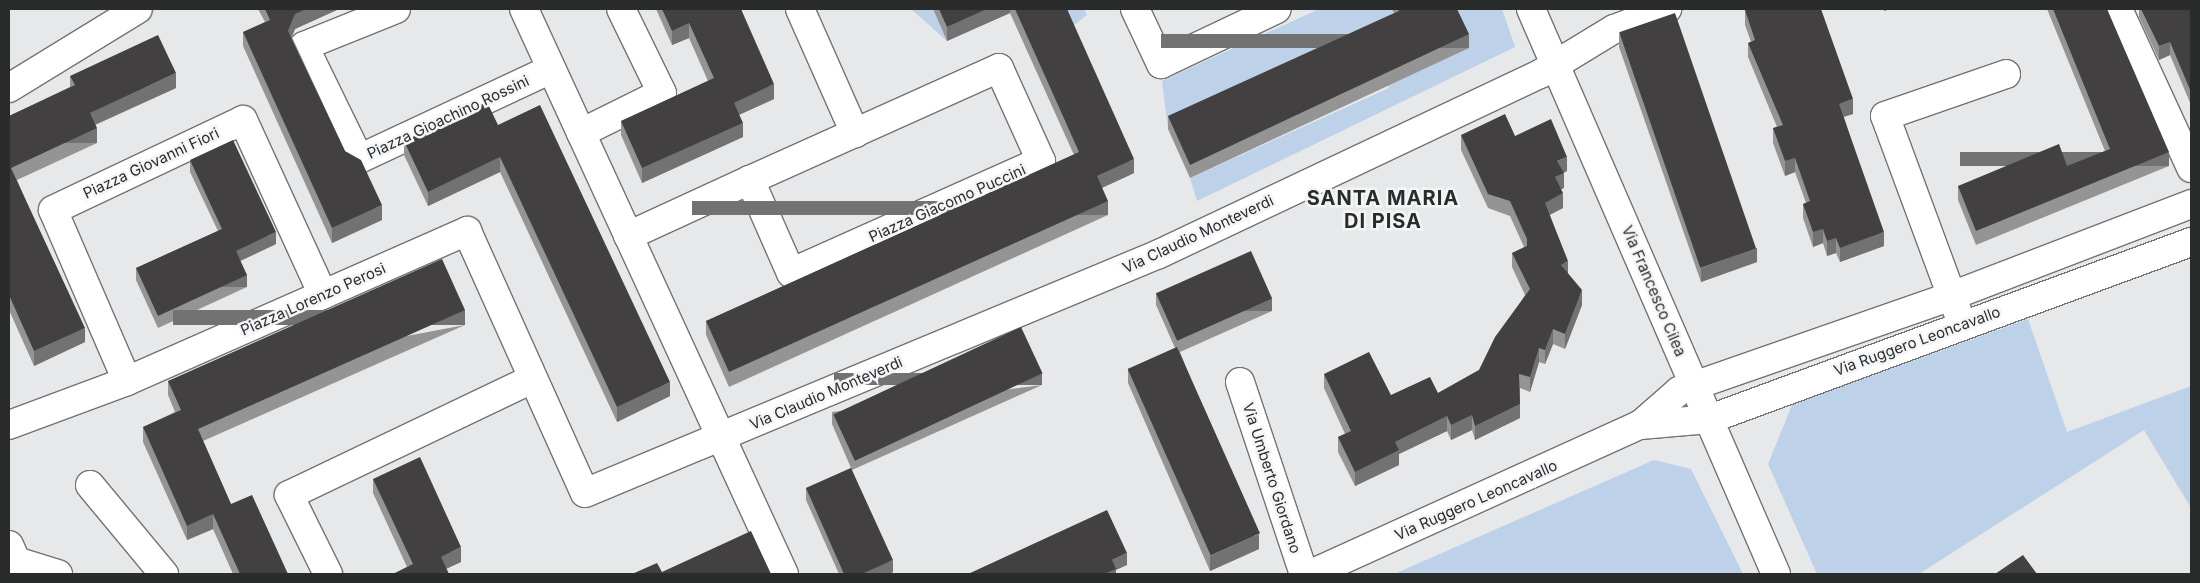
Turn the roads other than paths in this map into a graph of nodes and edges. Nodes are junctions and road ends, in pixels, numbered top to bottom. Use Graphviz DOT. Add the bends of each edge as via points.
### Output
graph roads {
  1 [pos="138,9"];
  2 [pos="396,9"];
  3 [pos="524,9"];
  4 [pos="621,9"];
  5 [pos="800,9"];
  6 [pos="1120,9"];
  7 [pos="1135,9"];
  8 [pos="1277,9"];
  9 [pos="1531,9"];
  10 [pos="1667,9"];
  11 [pos="2118,9"];
  12 [pos="1148,38"];
  13 [pos="1556,66"];
  14 [pos="552,69"];
  15 [pos="2006,74"];
  16 [pos="9,88"];
  17 [pos="581,133"];
  18 [pos="855,133"];
  19 [pos="2191,168"];
  20 [pos="750,180"];
  21 [pos="2191,204"];
  22 [pos="628,236"];
  23 [pos="2191,242"];
  24 [pos="323,294"];
  25 [pos="1954,295"];
  26 [pos="1960,324"];
  27 [pos="532,379"];
  28 [pos="127,381"];
  29 [pos="1240,382"];
  30 [pos="1687,388"];
  31 [pos="1710,419"];
  32 [pos="9,425"];
  33 [pos="1640,425"];
  34 [pos="719,438"];
  35 [pos="90,485"];
  36 [pos="11,560"];
  37 [pos="58,574"];
  38 [pos="164,574"];
  39 [pos="328,574"];
  40 [pos="784,574"];
  41 [pos="1304,574"];
  42 [pos="1312,574"];
  43 [pos="1776,574"];
  1 -- 16 [label="street"];
  2 -- 14 [label="street, Piazza Gioachino Rossini" via="304,46 359,159"];
  3 -- 14 [label="street"];
  4 -- 17 [label="street" via="662,93"];
  5 -- 18 [label="street"];
  6 -- 12 [label="street" via="1136,43"];
  7 -- 12 [label="street"];
  8 -- 12 [label="street" via="1161,64"];
  9 -- 13 [label="street, Via Francesco Cilea"];
  10 -- 13 [label="street, Via Claudio Monteverdi" via="1614,29"];
  11 -- 19 [label="street"];
  13 -- 30 [label="street, Via Francesco Cilea"];
  13 -- 34 [label="street, Via Claudio Monteverdi" via="1159,254"];
  14 -- 17 [label="street"];
  15 -- 25 [label="street" via="1885,116"];
  17 -- 22 [label="street"];
  18 -- 20 [label="street, Piazza Giacomo Puccini"];
  18 -- 20 [label="street, Piazza Giacomo Puccini" via="999,68 1041,161 792,273"];
  20 -- 22 [label="street, Piazza Giacomo Puccini"];
  21 -- 25 [label="street, Via Ruggero Leoncavallo"];
  22 -- 34 [label="street"];
  23 -- 26 [label="street, Via Ruggero Leoncavallo"];
  24 -- 27 [label="street, Piazza Lorenzo Perosi" via="467,231"];
  24 -- 28 [label="street, Piazza Lorenzo Perosi"];
  24 -- 28 [label="street, Piazza Giovanni Fiori" via="243,120 53,210"];
  25 -- 26 [label="street"];
  25 -- 30 [label="street, Via Ruggero Leoncavallo"];
  26 -- 31 [label="street, Via Ruggero Leoncavallo"];
  27 -- 34 [label="street, Piazza Lorenzo Perosi" via="585,493"];
  27 -- 39 [label="street" via="289,496"];
  28 -- 32 [label="street, Piazza Lorenzo Perosi"];
  29 -- 41 [label="street, Via Umberto Giordano"];
  30 -- 31 [label="street, Via Francesco Cilea"];
  30 -- 33 [label="street, Via Ruggero Leoncavallo"];
  31 -- 33 [label="street, Via Ruggero Leoncavallo"];
  31 -- 43 [label="street, Via Francesco Cilea"];
  33 -- 42 [label="street, Via Ruggero Leoncavallo"];
  34 -- 40 [label="street"];
  35 -- 38 [label="street"];
  36 -- 37 [label="street"];
}
